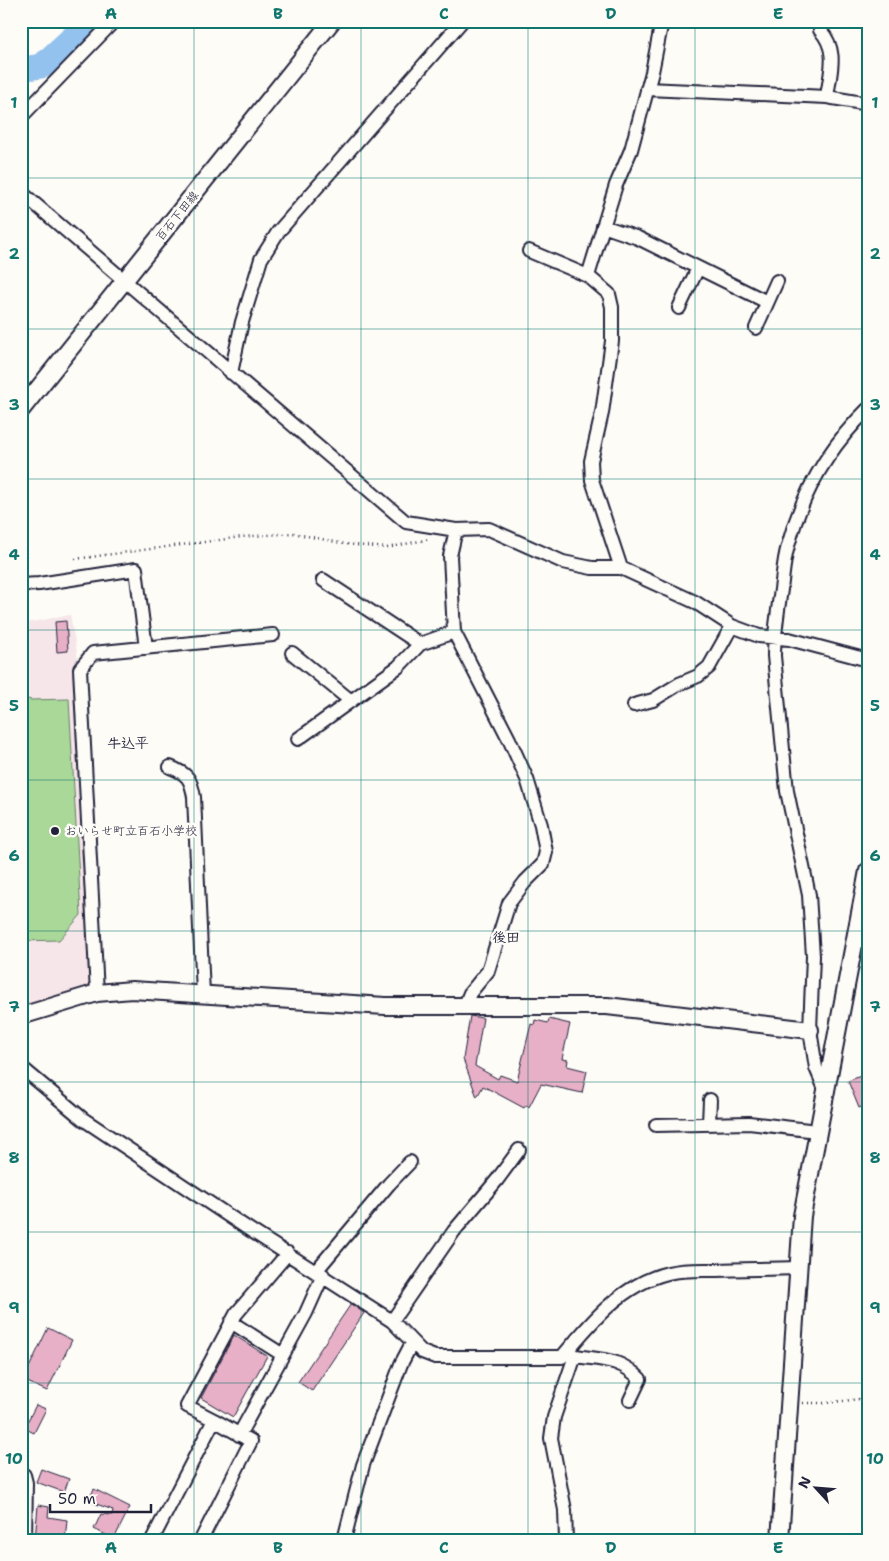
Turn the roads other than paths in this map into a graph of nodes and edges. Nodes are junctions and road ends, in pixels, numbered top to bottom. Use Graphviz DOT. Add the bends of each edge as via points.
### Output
graph roads {
  1 [pos="114,21"];
  2 [pos="332,21"];
  3 [pos="462,21"];
  4 [pos="662,21"];
  5 [pos="820,30"];
  6 [pos="647,89"];
  7 [pos="827,97"];
  8 [pos="868,104"];
  9 [pos="21,117"];
  10 [pos="21,192"];
  11 [pos="603,226"];
  12 [pos="529,251"];
  13 [pos="698,268"];
  14 [pos="588,276"];
  15 [pos="125,281"];
  16 [pos="777,281"];
  17 [pos="767,302"];
  18 [pos="679,308"];
  19 [pos="756,328"];
  20 [pos="232,372"];
  21 [pos="868,409"];
  22 [pos="21,410"];
  23 [pos="456,530"];
  24 [pos="620,568"];
  25 [pos="323,580"];
  26 [pos="21,585"];
  27 [pos="732,626"];
  28 [pos="454,632"];
  29 [pos="273,635"];
  30 [pos="774,638"];
  31 [pos="420,644"];
  32 [pos="146,648"];
  33 [pos="292,653"];
  34 [pos="868,660"];
  35 [pos="351,701"];
  36 [pos="634,705"];
  37 [pos="298,739"];
  38 [pos="170,767"];
  39 [pos="868,871"];
  40 [pos="97,993"];
  41 [pos="203,994"];
  42 [pos="465,1005"];
  43 [pos="21,1016"];
  44 [pos="810,1030"];
  45 [pos="21,1067"];
  46 [pos="826,1089"];
  47 [pos="710,1100"];
  48 [pos="709,1123"];
  49 [pos="656,1126"];
  50 [pos="817,1131"];
  51 [pos="519,1150"];
  52 [pos="410,1162"];
  53 [pos="288,1253"];
  54 [pos="797,1268"];
  55 [pos="320,1273"];
  56 [pos="392,1321"];
  57 [pos="231,1322"];
  58 [pos="412,1343"];
  59 [pos="571,1353"];
  60 [pos="283,1355"];
  61 [pos="630,1400"];
  62 [pos="214,1420"];
  63 [pos="239,1435"];
  64 [pos="21,1473"];
  65 [pos="25,1540"];
  66 [pos="152,1540"];
  67 [pos="201,1540"];
  68 [pos="344,1540"];
  69 [pos="566,1540"];
  70 [pos="780,1540"];
  1 -- 9 [label="street"];
  2 -- 15 [label="street, 百石下田線"];
  3 -- 20 [label="street" via="260,259"];
  4 -- 6 [label="street"];
  5 -- 7 [label="street" via="830,41 832,57"];
  6 -- 7 [label="street"];
  6 -- 11 [label="street" via="631,150"];
  7 -- 8 [label="street"];
  10 -- 15 [label="street"];
  11 -- 13 [label="street" via="638,238"];
  11 -- 14 [label="street"];
  12 -- 14 [label="street"];
  13 -- 17 [label="street"];
  13 -- 18 [label="street"];
  14 -- 24 [label="street" via="609,294 612,307 612,341 602,413 591,461 592,480"];
  15 -- 20 [label="street"];
  15 -- 22 [label="street, 百石下田線"];
  16 -- 17 [label="street"];
  17 -- 19 [label="street"];
  20 -- 23 [label="street" via="406,522"];
  21 -- 30 [label="street" via="832,449 815,476 797,518 787,547"];
  23 -- 24 [label="street" via="488,529 563,562 592,568"];
  23 -- 28 [label="street" via="451,544"];
  24 -- 27 [label="street" via="695,602"];
  25 -- 31 [label="street"];
  26 -- 32 [label="street" via="136,569"];
  27 -- 30 [label="street"];
  27 -- 36 [label="street" via="709,667 698,676 653,700"];
  28 -- 31 [label="street"];
  28 -- 42 [label="street" via="510,739 527,779 546,852 542,864 509,903 488,971 470,992"];
  29 -- 32 [label="street"];
  30 -- 34 [label="street" via="790,639"];
  30 -- 44 [label="street" via="786,791 809,895 813,956"];
  31 -- 35 [label="street" via="398,667"];
  32 -- 40 [label="street" via="93,653 80,669"];
  33 -- 35 [label="street"];
  35 -- 37 [label="street"];
  38 -- 41 [label="street" via="184,772 191,779 194,797"];
  39 -- 46 [label="street"];
  40 -- 41 [label="street" via="132,990"];
  40 -- 43 [label="street"];
  41 -- 42 [label="street" via="376,1006"];
  42 -- 44 [label="street" via="607,1006"];
  44 -- 46 [label="street" via="816,1068"];
  45 -- 53 [label="street" via="84,1119"];
  46 -- 50 [label="street"];
  47 -- 48 [label="street"];
  48 -- 49 [label="street"];
  48 -- 50 [label="street"];
  50 -- 54 [label="street" via="802,1216"];
  51 -- 56 [label="street" via="454,1231"];
  52 -- 55 [label="street"];
  53 -- 55 [label="street"];
  53 -- 57 [label="street"];
  54 -- 59 [label="street" via="668,1273 646,1281 607,1307 588,1325"];
  54 -- 70 [label="street"];
  55 -- 56 [label="street"];
  55 -- 60 [label="street" via="306,1313"];
  56 -- 58 [label="street"];
  57 -- 60 [label="street"];
  57 -- 62 [label="street" via="187,1406"];
  58 -- 59 [label="street" via="435,1358 562,1357"];
  58 -- 68 [label="street" via="395,1378 363,1465"];
  59 -- 61 [label="street" via="619,1362 631,1369 640,1378"];
  59 -- 69 [label="street" via="551,1438 566,1510"];
  60 -- 63 [label="street"];
  62 -- 63 [label="street"];
  62 -- 66 [label="street"];
  63 -- 67 [label="street" via="251,1441"];
  64 -- 65 [label="street" via="26,1483"];
}
